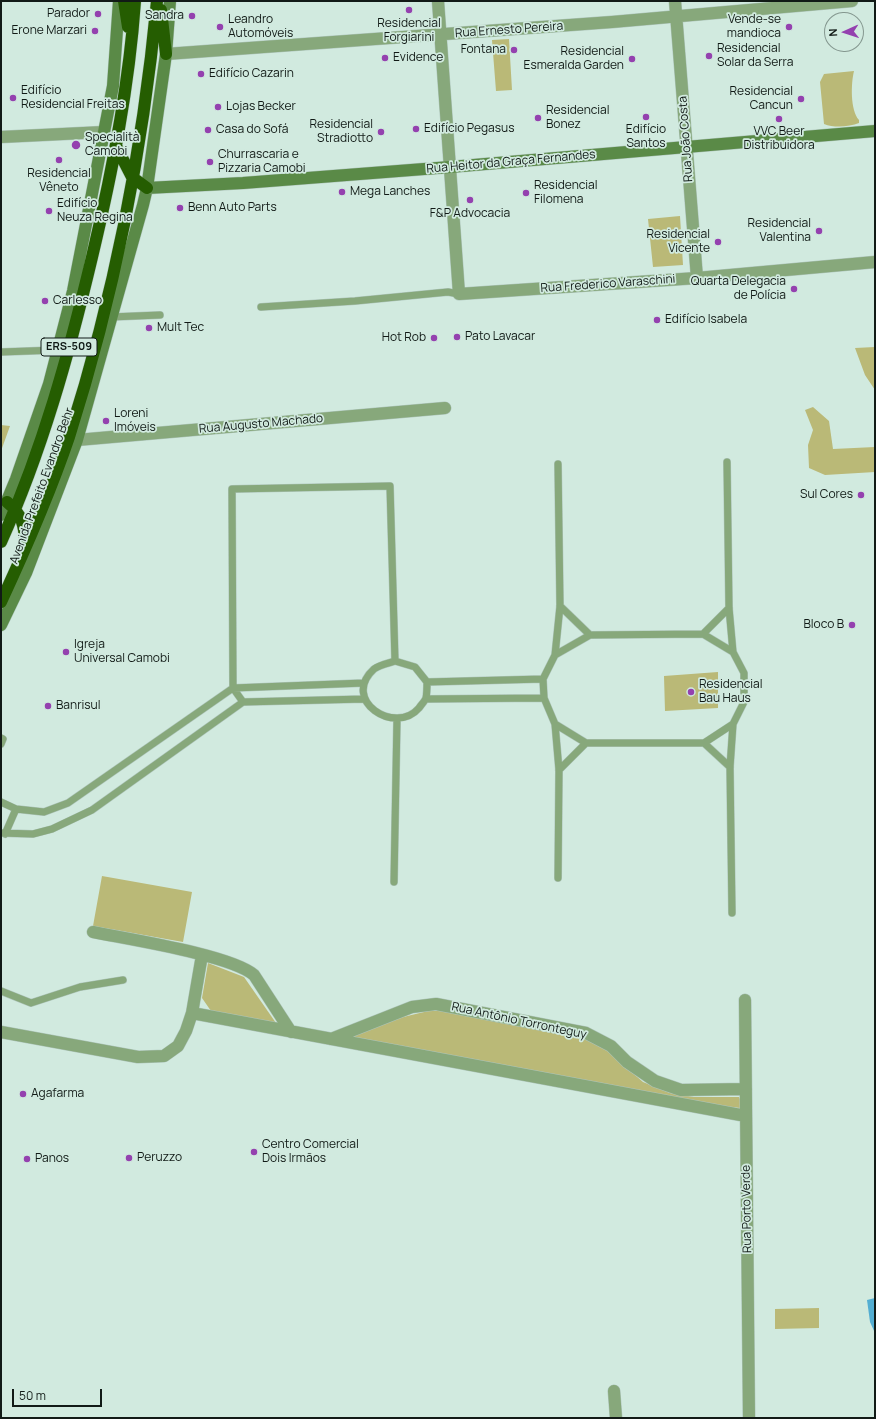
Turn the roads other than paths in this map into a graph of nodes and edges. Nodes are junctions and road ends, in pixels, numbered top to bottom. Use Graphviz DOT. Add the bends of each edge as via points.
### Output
graph roads {
  1 [pos="120,1"];
  2 [pos="124,1"];
  3 [pos="135,1"];
  4 [pos="157,1"];
  5 [pos="160,1"];
  6 [pos="170,1"];
  7 [pos="438,1"];
  8 [pos="676,1"];
  9 [pos="852,1"];
  10 [pos="677,17"];
  11 [pos="441,35"];
  12 [pos="132,48"];
  13 [pos="166,54"];
  14 [pos="875,131"];
  15 [pos="104,132"];
  16 [pos="2,138"];
  17 [pos="116,146"];
  18 [pos="687,147"];
  19 [pos="450,167"];
  20 [pos="132,177"];
  21 [pos="147,188"];
  22 [pos="875,262"];
  23 [pos="697,278"];
  24 [pos="460,294"];
  25 [pos="116,299"];
  26 [pos="262,307"];
  27 [pos="160,315"];
  28 [pos="111,317"];
  29 [pos="57,350"];
  30 [pos="1,352"];
  31 [pos="88,374"];
  32 [pos="445,408"];
  33 [pos="77,440"];
  34 [pos="726,462"];
  35 [pos="558,464"];
  36 [pos="8,502"];
  37 [pos="1,515"];
  38 [pos="1,542"];
  39 [pos="25,549"];
  40 [pos="1,602"];
  41 [pos="560,606"];
  42 [pos="729,608"];
  43 [pos="1,626"];
  44 [pos="703,634"];
  45 [pos="590,635"];
  46 [pos="733,652"];
  47 [pos="555,654"];
  48 [pos="395,661"];
  49 [pos="543,679"];
  50 [pos="427,682"];
  51 [pos="364,683"];
  52 [pos="233,688"];
  53 [pos="544,698"];
  54 [pos="364,699"];
  55 [pos="426,699"];
  56 [pos="243,702"];
  57 [pos="397,718"];
  58 [pos="555,724"];
  59 [pos="733,724"];
  60 [pos="1,738"];
  61 [pos="586,743"];
  62 [pos="704,743"];
  63 [pos="1,744"];
  64 [pos="730,767"];
  65 [pos="559,770"];
  66 [pos="1,802"];
  67 [pos="16,809"];
  68 [pos="3,834"];
  69 [pos="558,878"];
  70 [pos="394,882"];
  71 [pos="732,913"];
  72 [pos="93,932"];
  73 [pos="202,955"];
  74 [pos="123,980"];
  75 [pos="1,991"];
  76 [pos="744,1000"];
  77 [pos="192,1013"];
  78 [pos="1,1032"];
  79 [pos="291,1032"];
  80 [pos="330,1039"];
  81 [pos="746,1089"];
  82 [pos="746,1116"];
  83 [pos="614,1390"];
  84 [pos="616,1418"];
  85 [pos="749,1418"];
  1 -- 15 [label="main road, Avenida Prefeito Evandro Behr / ERS-509" via="113,86"];
  2 -- 12 [label="highway, ERS-509"];
  3 -- 12 [label="highway, Avenida Prefeito Evandro Behr / ERS-509"];
  4 -- 20 [label="highway, Avenida Prefeito Evandro Behr / ERS-509" via="144,110"];
  5 -- 13 [label="highway, ERS-509"];
  6 -- 13 [label="main road, Avenida Prefeito Evandro Behr / ERS-509"];
  7 -- 11 [label="street"];
  8 -- 10 [label="street, Rua João Costa"];
  9 -- 10 [label="street, Rua Ernesto Pereira"];
  10 -- 11 [label="street, Rua Ernesto Pereira"];
  10 -- 18 [label="street, Rua João Costa"];
  11 -- 13 [label="street, Rua Ernesto Pereira"];
  11 -- 19 [label="street"];
  12 -- 17 [label="highway, Avenida Prefeito Evandro Behr / ERS-509"];
  13 -- 21 [label="main road, Avenida Prefeito Evandro Behr / ERS-509"];
  14 -- 18 [label="main road, Rua Heitor da Graça Fernandes"];
  15 -- 16 [label="street"];
  15 -- 29 [label="main road, Avenida Prefeito Evandro Behr / ERS-509" via="74,284"];
  17 -- 20 [label="highway"];
  17 -- 36 [label="highway, Avenida Prefeito Evandro Behr / ERS-509" via="86,286 62,374 43,434"];
  18 -- 19 [label="main road, Rua Heitor da Graça Fernandes"];
  18 -- 23 [label="street, Rua João Costa"];
  19 -- 21 [label="main road, Rua Heitor da Graça Fernandes"];
  19 -- 24 [label="street"];
  20 -- 21 [label="highway"];
  20 -- 31 [label="highway, Avenida Prefeito Evandro Behr / ERS-509" via="108,297"];
  21 -- 25 [label="main road, Avenida Prefeito Evandro Behr / ERS-509"];
  22 -- 23 [label="street, Rua Frederico Varaschini"];
  23 -- 24 [label="street, Rua Frederico Varaschini"];
  24 -- 26 [label="lane" via="448,292"];
  25 -- 28 [label="main road, Avenida Prefeito Evandro Behr / ERS-509"];
  25 -- 31 [label="highway, ERS-509"];
  27 -- 28 [label="lane"];
  28 -- 33 [label="main road, Avenida Prefeito Evandro Behr / ERS-509"];
  29 -- 30 [label="lane"];
  29 -- 36 [label="main road, Avenida Prefeito Evandro Behr / ERS-509" via="49,384"];
  31 -- 39 [label="highway, Avenida Prefeito Evandro Behr / ERS-509" via="50,489"];
  32 -- 33 [label="street, Rua Augusto Machado"];
  33 -- 43 [label="main road, Avenida Prefeito Evandro Behr / ERS-509" via="26,573"];
  34 -- 42 [label="lane"];
  35 -- 41 [label="lane"];
  36 -- 37 [label="main road, Avenida Prefeito Evandro Behr / ERS-509"];
  36 -- 38 [label="highway, Avenida Prefeito Evandro Behr / ERS-509"];
  36 -- 39 [label="highway, ERS-509" via="23,522"];
  39 -- 40 [label="highway, Avenida Prefeito Evandro Behr / ERS-509"];
  41 -- 45 [label="lane"];
  41 -- 47 [label="lane"];
  42 -- 44 [label="lane"];
  42 -- 46 [label="lane"];
  44 -- 45 [label="lane"];
  44 -- 46 [label="lane"];
  45 -- 47 [label="lane"];
  46 -- 59 [label="lane" via="744,673 744,702"];
  47 -- 49 [label="lane"];
  48 -- 50 [label="lane" via="415,667"];
  48 -- 51 [label="lane" via="375,668"];
  48 -- 52 [label="lane" via="390,486 232,489"];
  49 -- 50 [label="lane"];
  49 -- 53 [label="lane"];
  50 -- 55 [label="lane"];
  51 -- 52 [label="lane"];
  51 -- 54 [label="lane"];
  52 -- 56 [label="lane"];
  52 -- 67 [label="lane" via="68,803 44,812"];
  53 -- 55 [label="lane"];
  53 -- 58 [label="lane"];
  54 -- 56 [label="lane"];
  54 -- 57 [label="lane" via="376,714"];
  55 -- 57 [label="lane" via="415,713"];
  56 -- 68 [label="lane" via="92,810 52,829 33,834"];
  57 -- 70 [label="lane"];
  58 -- 61 [label="lane"];
  58 -- 65 [label="lane"];
  59 -- 62 [label="lane"];
  59 -- 64 [label="lane"];
  60 -- 63 [label="lane"];
  61 -- 62 [label="lane"];
  61 -- 65 [label="lane"];
  62 -- 64 [label="lane"];
  64 -- 71 [label="lane"];
  65 -- 69 [label="lane"];
  66 -- 67 [label="lane"];
  67 -- 68 [label="lane"];
  72 -- 73 [label="street"];
  73 -- 77 [label="street"];
  73 -- 79 [label="street" via="246,969 254,975"];
  74 -- 75 [label="lane" via="80,987 31,1003"];
  76 -- 81 [label="street, Rua Porto Verde"];
  77 -- 78 [label="street" via="178,1046 164,1056 152,1058"];
  77 -- 79 [label="street"];
  79 -- 80 [label="street"];
  80 -- 81 [label="street, Rua Antônio Torronteguy" via="412,1007 436,1004 586,1034 611,1046 627,1062 655,1082 681,1090"];
  80 -- 82 [label="street"];
  81 -- 82 [label="street, Rua Porto Verde"];
  82 -- 85 [label="street, Rua Porto Verde"];
  83 -- 84 [label="street"];
}
